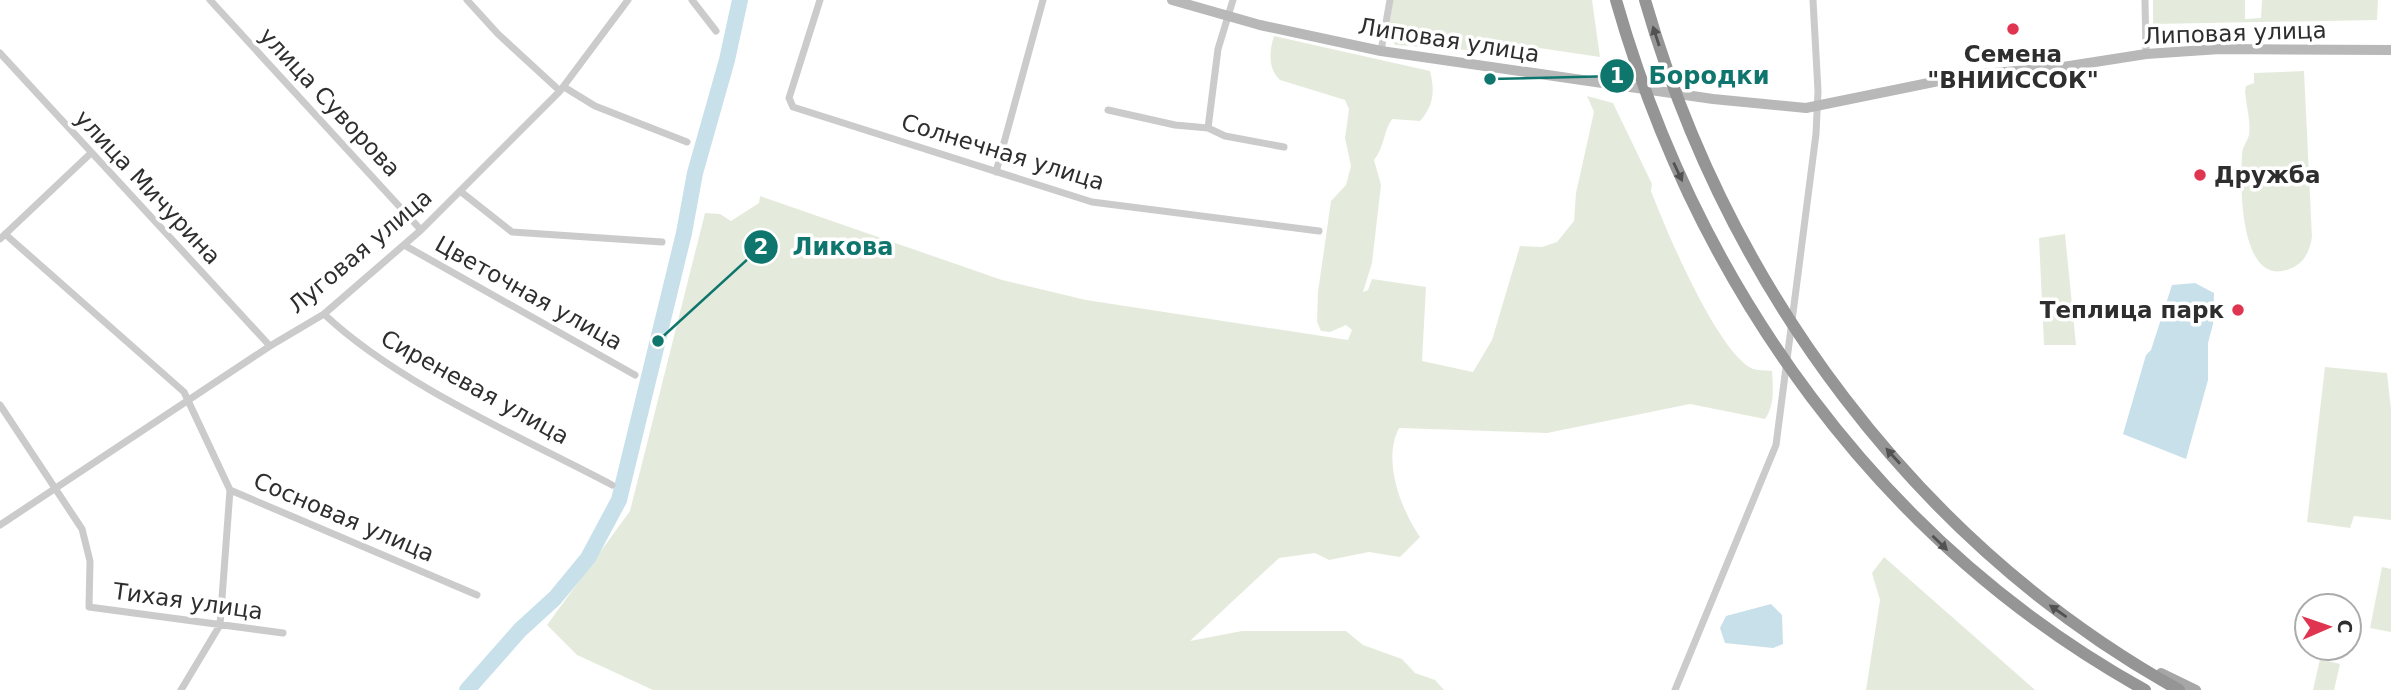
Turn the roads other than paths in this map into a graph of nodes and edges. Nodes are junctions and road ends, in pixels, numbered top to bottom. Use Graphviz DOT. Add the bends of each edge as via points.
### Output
graph roads {
  1 [pos="210,0"];
  2 [pos="467,0"];
  3 [pos="628,0"];
  4 [pos="692,0"];
  5 [pos="820,0"];
  6 [pos="1043,0"];
  7 [pos="1172,0"];
  8 [pos="1233,0"];
  9 [pos="1390,0"];
  10 [pos="1616,0"];
  11 [pos="1645,0"];
  12 [pos="1813,0"];
  13 [pos="2145,0"];
  14 [pos="1228,17"];
  15 [pos="716,31"];
  16 [pos="2391,50"];
  17 [pos="1381,51"];
  18 [pos="0,53"];
  19 [pos="2146,54"];
  20 [pos="562,89"];
  21 [pos="1817,107"];
  22 [pos="1108,110"];
  23 [pos="1208,128"];
  24 [pos="687,142"];
  25 [pos="1284,146"];
  26 [pos="91,153"];
  27 [pos="996,172"];
  28 [pos="460,191"];
  29 [pos="421,230"];
  30 [pos="1319,231"];
  31 [pos="3,237"];
  32 [pos="662,242"];
  33 [pos="404,246"];
  34 [pos="324,314"];
  35 [pos="270,346"];
  36 [pos="635,375"];
  37 [pos="191,401"];
  38 [pos="0,405"];
  39 [pos="612,485"];
  40 [pos="57,489"];
  41 [pos="230,490"];
  42 [pos="0,525"];
  43 [pos="477,594"];
  44 [pos="220,625"];
  45 [pos="283,633"];
  46 [pos="2114,651"];
  47 [pos="181,690"];
  48 [pos="1675,690"];
  49 [pos="2145,690"];
  50 [pos="2179,690"];
  51 [pos="2196,690"];
  1 -- 29 [label="street, улица Суворова"];
  2 -- 20 [label="street"];
  3 -- 20 [label="street, Луговая улица"];
  4 -- 15 [label="street"];
  5 -- 27 [label="street, Солнечная улица" via="790,105"];
  6 -- 27 [label="street"];
  7 -- 14 [label="street, Липовая улица"];
  8 -- 14 [label="street"];
  9 -- 17 [label="street"];
  10 -- 49 [label="highway, one-way" via="1651,109 1714,247 1816,405 1875,477 1961,563 2082,654"];
  46 -- 11 [label="highway, one-way" via="2043,601 1958,528 1874,436 1816,362 1721,197 1683,113"];
  12 -- 21 [label="street"];
  13 -- 19 [label="street"];
  14 -- 17 [label="street, Липовая улица"];
  14 -- 23 [label="street" via="1218,48"];
  16 -- 19 [label="street, Липовая улица" via="2220,49"];
  17 -- 21 [label="street, Липовая улица" via="1713,99"];
  18 -- 26 [label="street, улица Мичурина"];
  19 -- 21 [label="street, Липовая улица" via="1968,75"];
  20 -- 24 [label="street"];
  20 -- 28 [label="street, Луговая улица"];
  21 -- 48 [label="street" via="1776,445"];
  22 -- 23 [label="street"];
  23 -- 25 [label="street" via="1225,136"];
  26 -- 31 [label="street"];
  26 -- 35 [label="street, улица Мичурина"];
  27 -- 30 [label="street, Солнечная улица" via="1092,202"];
  28 -- 29 [label="street, Луговая улица"];
  28 -- 32 [label="street" via="512,232"];
  29 -- 33 [label="street, Луговая улица"];
  31 -- 37 [label="street"];
  33 -- 34 [label="street, Луговая улица"];
  33 -- 36 [label="street, Цветочная улица"];
  34 -- 35 [label="street, Луговая улица"];
  34 -- 39 [label="street, Сиреневая улица" via="346,335 410,377"];
  35 -- 37 [label="street, Луговая улица"];
  37 -- 40 [label="street, Луговая улица"];
  37 -- 41 [label="street"];
  38 -- 40 [label="street"];
  40 -- 42 [label="street, Луговая улица"];
  40 -- 44 [label="street, Тихая улица" via="88,543 89,607"];
  41 -- 43 [label="street, Сосновая улица"];
  41 -- 44 [label="street"];
  44 -- 45 [label="street, Тихая улица"];
  44 -- 47 [label="street"];
  46 -- 50 [label="highway"];
  46 -- 51 [label="main road"];
}
